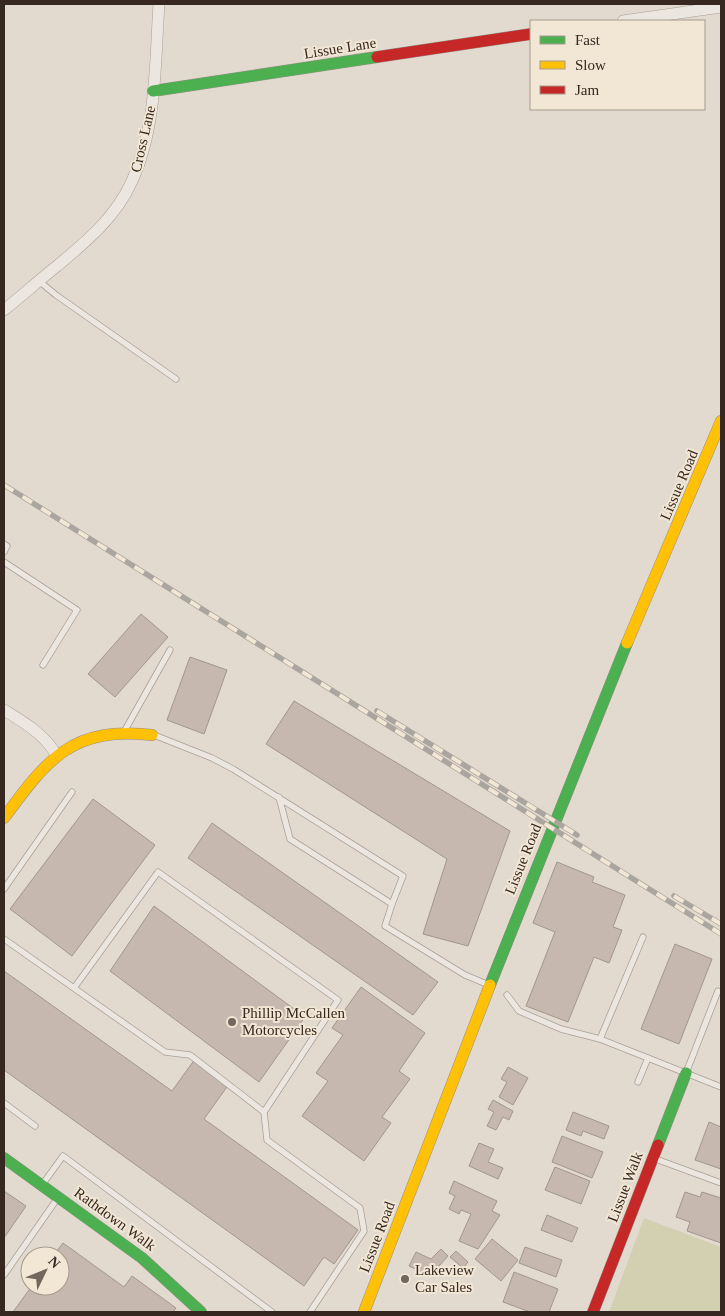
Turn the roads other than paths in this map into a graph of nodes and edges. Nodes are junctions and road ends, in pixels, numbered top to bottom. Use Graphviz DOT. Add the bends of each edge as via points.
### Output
graph roads {
  1 [pos="159,4"];
  2 [pos="721,7"];
  3 [pos="630,20"];
  4 [pos="530,34"];
  5 [pos="153,91"];
  6 [pos="39,281"];
  7 [pos="4,310"];
  8 [pos="176,379"];
  9 [pos="721,421"];
  10 [pos="717,443"];
  11 [pos="4,544"];
  12 [pos="4,552"];
  13 [pos="4,562"];
  14 [pos="170,650"];
  15 [pos="43,665"];
  16 [pos="4,710"];
  17 [pos="124,732"];
  18 [pos="152,735"];
  19 [pos="56,754"];
  20 [pos="72,792"];
  21 [pos="279,797"];
  22 [pos="4,818"];
  23 [pos="4,888"];
  24 [pos="392,904"];
  25 [pos="643,937"];
  26 [pos="4,939"];
  27 [pos="489,984"];
  28 [pos="74,988"];
  29 [pos="718,991"];
  30 [pos="508,996"];
  31 [pos="600,1039"];
  32 [pos="648,1058"];
  33 [pos="686,1073"];
  34 [pos="638,1082"];
  35 [pos="721,1087"];
  36 [pos="4,1102"];
  37 [pos="264,1112"];
  38 [pos="35,1126"];
  39 [pos="4,1158"];
  40 [pos="652,1158"];
  41 [pos="721,1184"];
  42 [pos="42,1185"];
  43 [pos="59,1197"];
  44 [pos="4,1275"];
  45 [pos="201,1312"];
  46 [pos="272,1312"];
  47 [pos="310,1312"];
  48 [pos="364,1312"];
  49 [pos="593,1312"];
  1 -- 5 [label="street, Cross Lane"];
  2 -- 3 [label="street"];
  4 -- 5 [label="street, Lissue Lane"];
  5 -- 6 [label="street, Cross Lane" via="142,154 123,198 100,228"];
  6 -- 7 [label="street, Cross Lane"];
  6 -- 8 [label="lane"];
  9 -- 10 [label="street, Lissue Road"];
  10 -- 27 [label="street, Lissue Road" via="625,648"];
  11 -- 12 [label="lane" via="7,546"];
  13 -- 15 [label="lane" via="78,610"];
  14 -- 17 [label="lane"];
  16 -- 19 [label="street" via="30,728"];
  17 -- 18 [label="street"];
  17 -- 19 [label="street" via="84,741"];
  18 -- 21 [label="lane" via="212,758"];
  19 -- 22 [label="street" via="31,780"];
  20 -- 23 [label="lane"];
  21 -- 24 [label="lane" via="290,839"];
  21 -- 24 [label="lane" via="403,876"];
  24 -- 27 [label="lane" via="385,926 465,975"];
  25 -- 31 [label="lane"];
  26 -- 28 [label="lane"];
  27 -- 48 [label="street, Lissue Road"];
  28 -- 37 [label="lane" via="165,1052 190,1055"];
  28 -- 37 [label="lane" via="158,872 338,1000"];
  29 -- 33 [label="lane"];
  30 -- 31 [label="lane" via="519,1011 561,1029"];
  31 -- 32 [label="lane"];
  32 -- 33 [label="lane"];
  32 -- 34 [label="lane"];
  33 -- 35 [label="lane"];
  33 -- 40 [label="street, Lissue Walk"];
  36 -- 38 [label="lane"];
  37 -- 47 [label="lane" via="267,1140 360,1208 364,1231"];
  39 -- 42 [label="street, Rathdown Walk"];
  40 -- 41 [label="lane"];
  40 -- 49 [label="street, Lissue Walk"];
  42 -- 43 [label="street, Rathdown Walk"];
  42 -- 46 [label="lane" via="63,1156"];
  43 -- 44 [label="lane"];
  43 -- 45 [label="street, Rathdown Walk" via="142,1258"];
}
